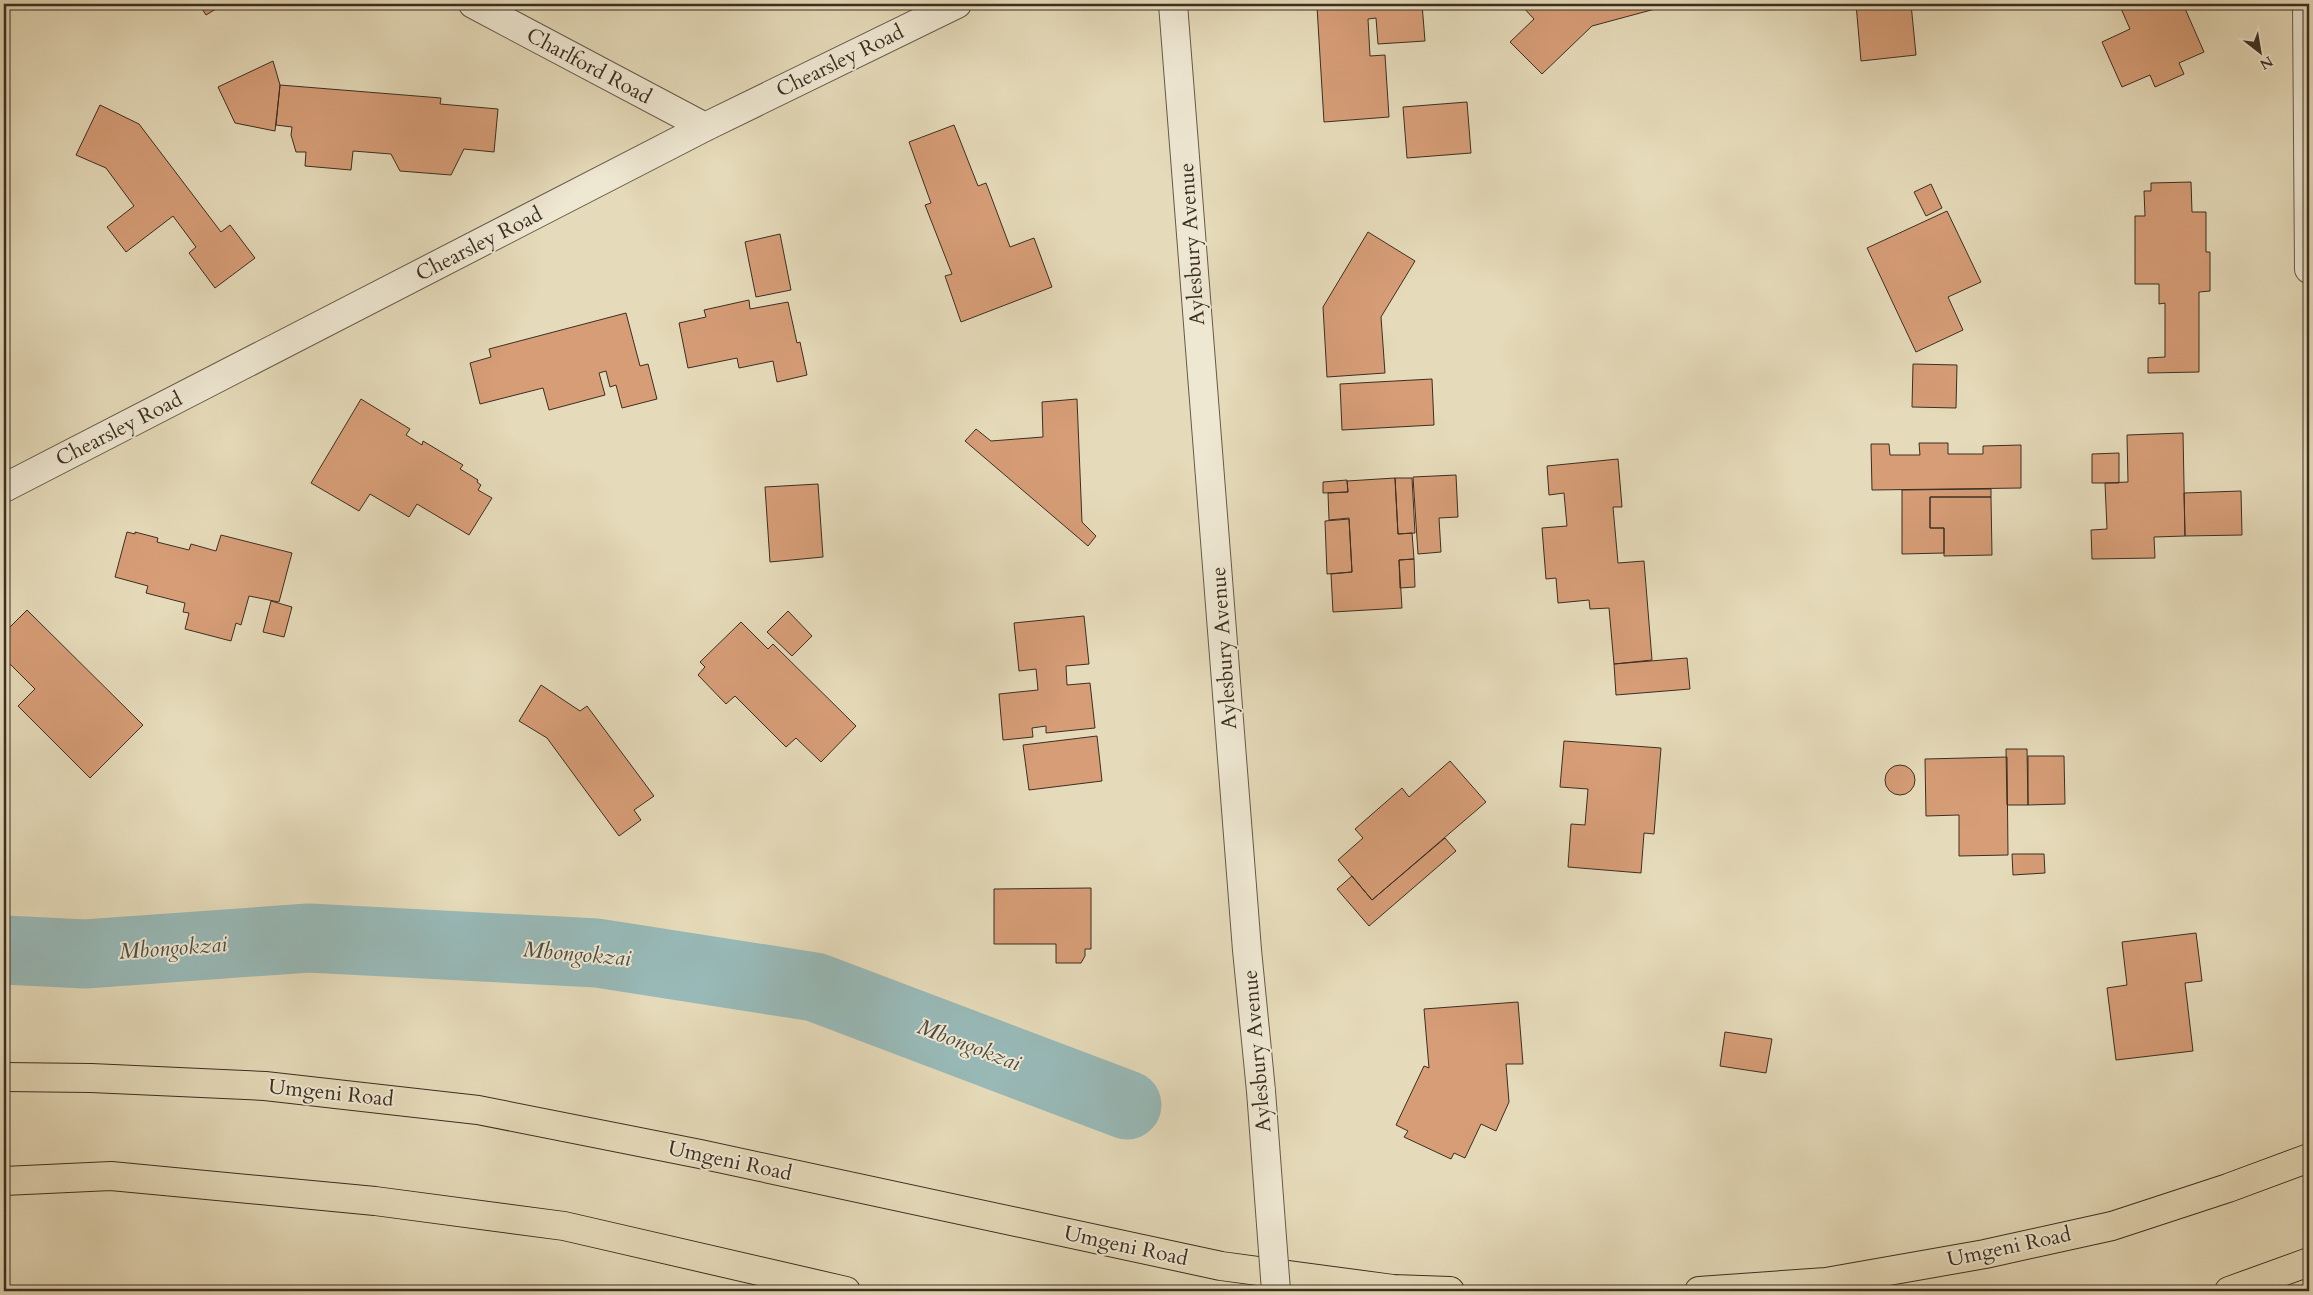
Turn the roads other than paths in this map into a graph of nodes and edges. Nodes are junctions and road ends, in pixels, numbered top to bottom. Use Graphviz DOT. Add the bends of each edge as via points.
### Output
graph roads {
  1 [pos="473,4"];
  2 [pos="957,4"];
  3 [pos="1173,4"];
  4 [pos="2307,4"];
  5 [pos="705,127"];
  6 [pos="2309,252"];
  7 [pos="2309,269"];
  8 [pos="4,488"];
  9 [pos="4,1077"];
  10 [pos="2309,1158"];
  11 [pos="4,1181"];
  12 [pos="2309,1262"];
  13 [pos="846,1291"];
  14 [pos="1276,1291"];
  15 [pos="1450,1291"];
  16 [pos="1699,1291"];
  17 [pos="2229,1291"];
  1 -- 5 [label="street, Charlford Road"];
  2 -- 5 [label="street, Chearsley Road"];
  3 -- 14 [label="street, Aylesbury Avenue, bridge"];
  4 -- 6 [label="street"];
  5 -- 8 [label="street, Chearsley Road"];
  6 -- 7 [label="street"];
  9 -- 15 [label="highway, Umgeni Road" via="265,1086 478,1110 700,1154 1221,1266 1393,1288"];
  10 -- 16 [label="highway, Umgeni Road" via="2112,1226 1985,1254 1826,1282"];
  11 -- 13 [label="highway" via="111,1176 375,1201 564,1226"];
  12 -- 17 [label="highway"];
}
